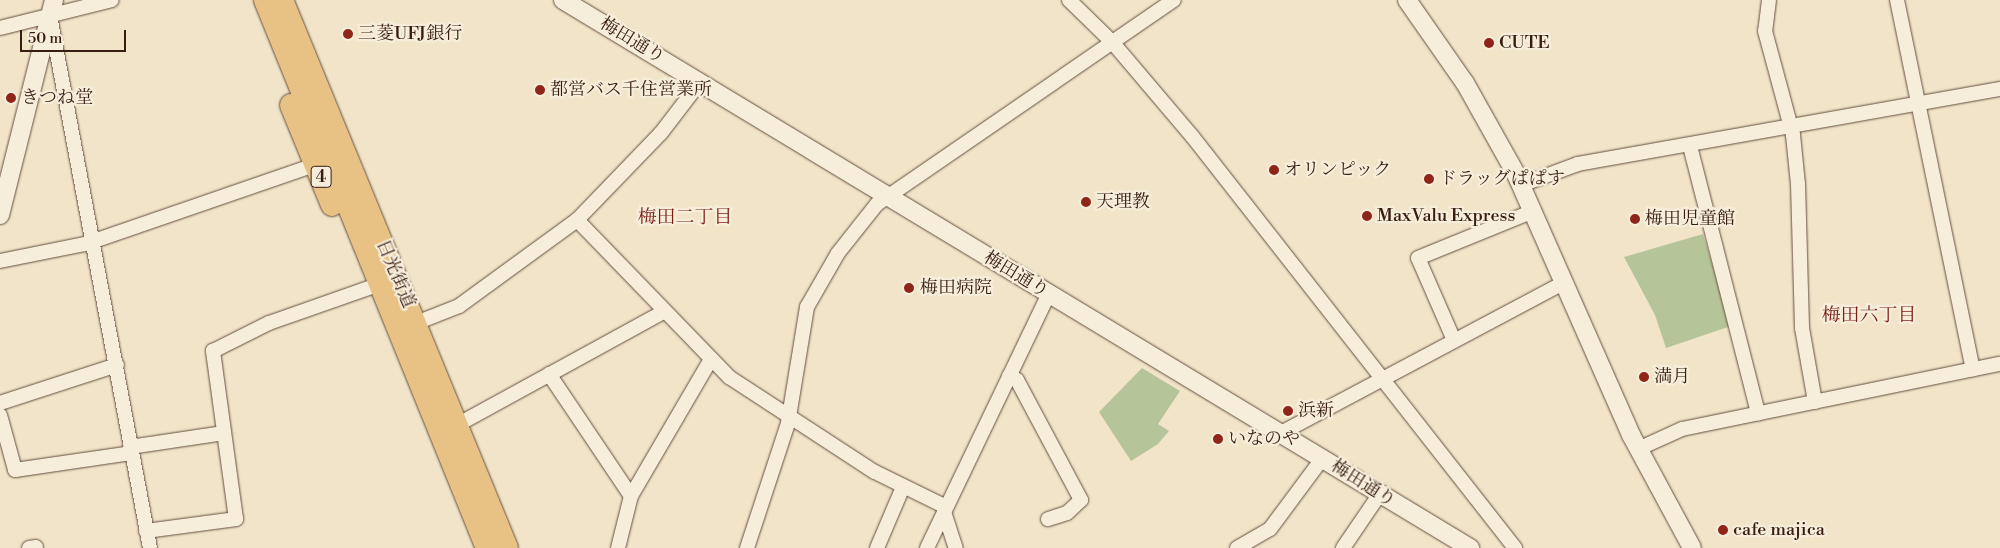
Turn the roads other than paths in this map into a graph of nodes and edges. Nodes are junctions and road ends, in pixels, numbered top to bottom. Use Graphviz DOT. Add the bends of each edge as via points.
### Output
graph roads {
  1 [pos="112,0"];
  2 [pos="248,0"];
  3 [pos="265,0"];
  4 [pos="282,0"];
  5 [pos="299,0"];
  6 [pos="563,0"];
  7 [pos="1069,0"];
  8 [pos="1174,0"];
  9 [pos="1407,0"];
  10 [pos="1769,0"];
  11 [pos="1897,0"];
  12 [pos="96,2"];
  13 [pos="52,8"];
  14 [pos="0,28"];
  15 [pos="1113,43"];
  16 [pos="700,82"];
  17 [pos="2000,90"];
  18 [pos="1919,102"];
  19 [pos="1790,124"];
  20 [pos="1690,146"];
  21 [pos="315,165"];
  22 [pos="1521,185"];
  23 [pos="891,198"];
  24 [pos="1533,211"];
  25 [pos="0,215"];
  26 [pos="576,220"];
  27 [pos="367,228"];
  28 [pos="94,240"];
  29 [pos="0,261"];
  30 [pos="1565,282"];
  31 [pos="369,288"];
  32 [pos="1048,295"];
  33 [pos="665,311"];
  34 [pos="421,321"];
  35 [pos="399,331"];
  36 [pos="1453,338"];
  37 [pos="428,353"];
  38 [pos="710,359"];
  39 [pos="2000,364"];
  40 [pos="117,365"];
  41 [pos="1974,369"];
  42 [pos="549,374"];
  43 [pos="1009,376"];
  44 [pos="1381,377"];
  45 [pos="1815,402"];
  46 [pos="0,403"];
  47 [pos="1758,413"];
  48 [pos="0,415"];
  49 [pos="790,416"];
  50 [pos="457,425"];
  51 [pos="224,433"];
  52 [pos="1281,433"];
  53 [pos="1638,449"];
  54 [pos="131,450"];
  55 [pos="1322,458"];
  56 [pos="903,487"];
  57 [pos="1379,495"];
  58 [pos="632,496"];
  59 [pos="945,510"];
  60 [pos="1048,520"];
  61 [pos="146,531"];
  62 [pos="1253,544"];
  63 [pos="1462,546"];
  64 [pos="150,548"];
  65 [pos="487,548"];
  66 [pos="507,548"];
  67 [pos="618,548"];
  68 [pos="747,548"];
  69 [pos="877,548"];
  70 [pos="927,548"];
  71 [pos="956,548"];
  72 [pos="1237,548"];
  73 [pos="1343,548"];
  74 [pos="1516,548"];
  75 [pos="1692,548"];
  1 -- 12 [label="street"];
  2 -- 21 [label="highway, 4"];
  3 -- 27 [label="highway, 日光街道 / 4"];
  4 -- 27 [label="highway, 日光街道 / 4"];
  5 -- 34 [label="highway, 4" via="388,219"];
  6 -- 16 [label="street, 梅田通り"];
  7 -- 15 [label="street"];
  8 -- 15 [label="street"];
  9 -- 22 [label="street" via="1465,83"];
  10 -- 19 [label="street" via="1766,31"];
  11 -- 18 [label="street"];
  12 -- 13 [label="street"];
  13 -- 14 [label="street"];
  13 -- 25 [label="street"];
  13 -- 28 [label="street"];
  15 -- 23 [label="street"];
  15 -- 44 [label="street" via="1237,191"];
  16 -- 23 [label="street, 梅田通り"];
  16 -- 26 [label="street" via="661,133"];
  17 -- 18 [label="street"];
  18 -- 19 [label="street"];
  18 -- 41 [label="street"];
  19 -- 20 [label="street"];
  19 -- 45 [label="street" via="1798,184 1802,328"];
  20 -- 22 [label="street" via="1578,164"];
  20 -- 47 [label="street"];
  21 -- 28 [label="street"];
  21 -- 31 [label="highway, 4"];
  22 -- 24 [label="street"];
  23 -- 32 [label="street, 梅田通り"];
  23 -- 49 [label="street" via="877,204 838,253 807,307"];
  24 -- 30 [label="street"];
  24 -- 36 [label="street" via="1418,258"];
  26 -- 33 [label="street"];
  26 -- 34 [label="street" via="459,306"];
  27 -- 35 [label="highway, 日光街道 / 4"];
  27 -- 37 [label="highway, 日光街道 / 4"];
  28 -- 29 [label="street"];
  28 -- 40 [label="street"];
  30 -- 36 [label="street"];
  30 -- 53 [label="street"];
  31 -- 35 [label="highway, 4"];
  31 -- 51 [label="street" via="269,324 213,350"];
  32 -- 43 [label="street"];
  32 -- 52 [label="street, 梅田通り"];
  33 -- 38 [label="street"];
  33 -- 42 [label="street"];
  34 -- 37 [label="highway, 4"];
  35 -- 65 [label="highway, 日光街道 / 4"];
  36 -- 44 [label="street"];
  37 -- 50 [label="highway, 日光街道 / 4"];
  38 -- 49 [label="street" via="729,377"];
  38 -- 58 [label="street"];
  39 -- 41 [label="street"];
  40 -- 46 [label="street"];
  40 -- 54 [label="street"];
  41 -- 45 [label="street"];
  42 -- 50 [label="street"];
  42 -- 58 [label="street"];
  43 -- 59 [label="street"];
  43 -- 60 [label="street" via="1016,380 1081,500 1067,513"];
  44 -- 52 [label="street"];
  44 -- 74 [label="street"];
  45 -- 47 [label="street"];
  47 -- 53 [label="street" via="1682,429"];
  48 -- 54 [label="street" via="15,470"];
  49 -- 56 [label="street"];
  49 -- 68 [label="street"];
  50 -- 66 [label="highway, 日光街道 / 4"];
  51 -- 54 [label="street"];
  51 -- 61 [label="street" via="236,519"];
  52 -- 55 [label="street, 梅田通り"];
  53 -- 75 [label="street"];
  54 -- 61 [label="street"];
  55 -- 57 [label="street, 梅田通り"];
  55 -- 62 [label="street" via="1270,529"];
  56 -- 59 [label="street"];
  56 -- 69 [label="street"];
  57 -- 63 [label="street, 梅田通り"];
  57 -- 73 [label="street"];
  58 -- 67 [label="street"];
  59 -- 70 [label="street"];
  59 -- 71 [label="street"];
  61 -- 64 [label="street"];
  62 -- 72 [label="street"];
}
